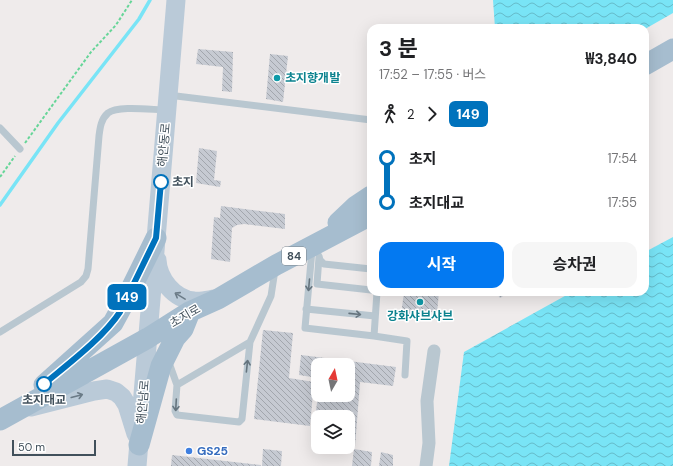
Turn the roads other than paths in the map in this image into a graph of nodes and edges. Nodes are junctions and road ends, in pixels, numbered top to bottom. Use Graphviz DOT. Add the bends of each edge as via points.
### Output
graph roads {
  1 [pos="176,0"];
  2 [pos="673,49"];
  3 [pos="649,62"];
  4 [pos="167,103"];
  5 [pos="367,120"];
  6 [pos="0,128"];
  7 [pos="20,149"];
  8 [pos="367,199"];
  9 [pos="367,218"];
  10 [pos="367,233"];
  11 [pos="156,238"];
  12 [pos="316,252"];
  13 [pos="276,265"];
  14 [pos="367,269"];
  15 [pos="367,290"];
  16 [pos="377,296"];
  17 [pos="218,298"];
  18 [pos="306,309"];
  19 [pos="189,312"];
  20 [pos="375,316"];
  21 [pos="0,332"];
  22 [pos="374,336"];
  23 [pos="148,338"];
  24 [pos="250,342"];
  25 [pos="434,351"];
  26 [pos="166,354"];
  27 [pos="404,375"];
  28 [pos="177,385"];
  29 [pos="6,416"];
  30 [pos="139,445"];
  31 [pos="137,466"];
  32 [pos="426,466"];
  1 -- 4 [label="main road, 해안동로"];
  2 -- 3 [label="main road"];
  4 -- 5 [label="lane"];
  4 -- 11 [label="main road, 해안동로"];
  4 -- 21 [label="lane" via="116,110 104,118 100,125 86,276 81,282"];
  6 -- 7 [label="lane"];
  8 -- 12 [label="main road" via="356,206"];
  9 -- 12 [label="main road, 초지로 / 84"];
  10 -- 12 [label="main road"];
  17 -- 11 [label="main road, one-way" via="196,302 167,286 157,262"];
  11 -- 23 [label="main road, 해안동로"];
  11 -- 29 [label="main road" via="113,323"];
  12 -- 13 [label="main road, 초지로 / 84"];
  12 -- 14 [label="lane" via="324,264"];
  12 -- 15 [label="lane" via="317,284"];
  12 -- 18 [label="lane, one-way"];
  13 -- 17 [label="main road, 초지로 / 84"];
  13 -- 24 [label="lane" via="271,296"];
  16 -- 20 [label="lane"];
  17 -- 19 [label="main road, 초지로 / 84"];
  18 -- 20 [label="lane, one-way"];
  18 -- 22 [label="lane" via="304,328"];
  19 -- 23 [label="main road, 초지로 / 84"];
  19 -- 26 [label="main road" via="183,329"];
  20 -- 22 [label="lane"];
  22 -- 27 [label="lane" via="407,341"];
  23 -- 29 [label="main road, 초지로 / 84"];
  23 -- 30 [label="main road, 해안남로"];
  24 -- 28 [label="lane"];
  28 -- 24 [label="lane, one-way" via="177,414 239,422 242,419"];
  25 -- 32 [label="street" via="427,401 429,444"];
  26 -- 28 [label="lane"];
  26 -- 30 [label="main road"];
  29 -- 30 [label="main road, one-way" via="106,389 116,392 127,405"];
  30 -- 31 [label="main road, 해안남로"];
}
